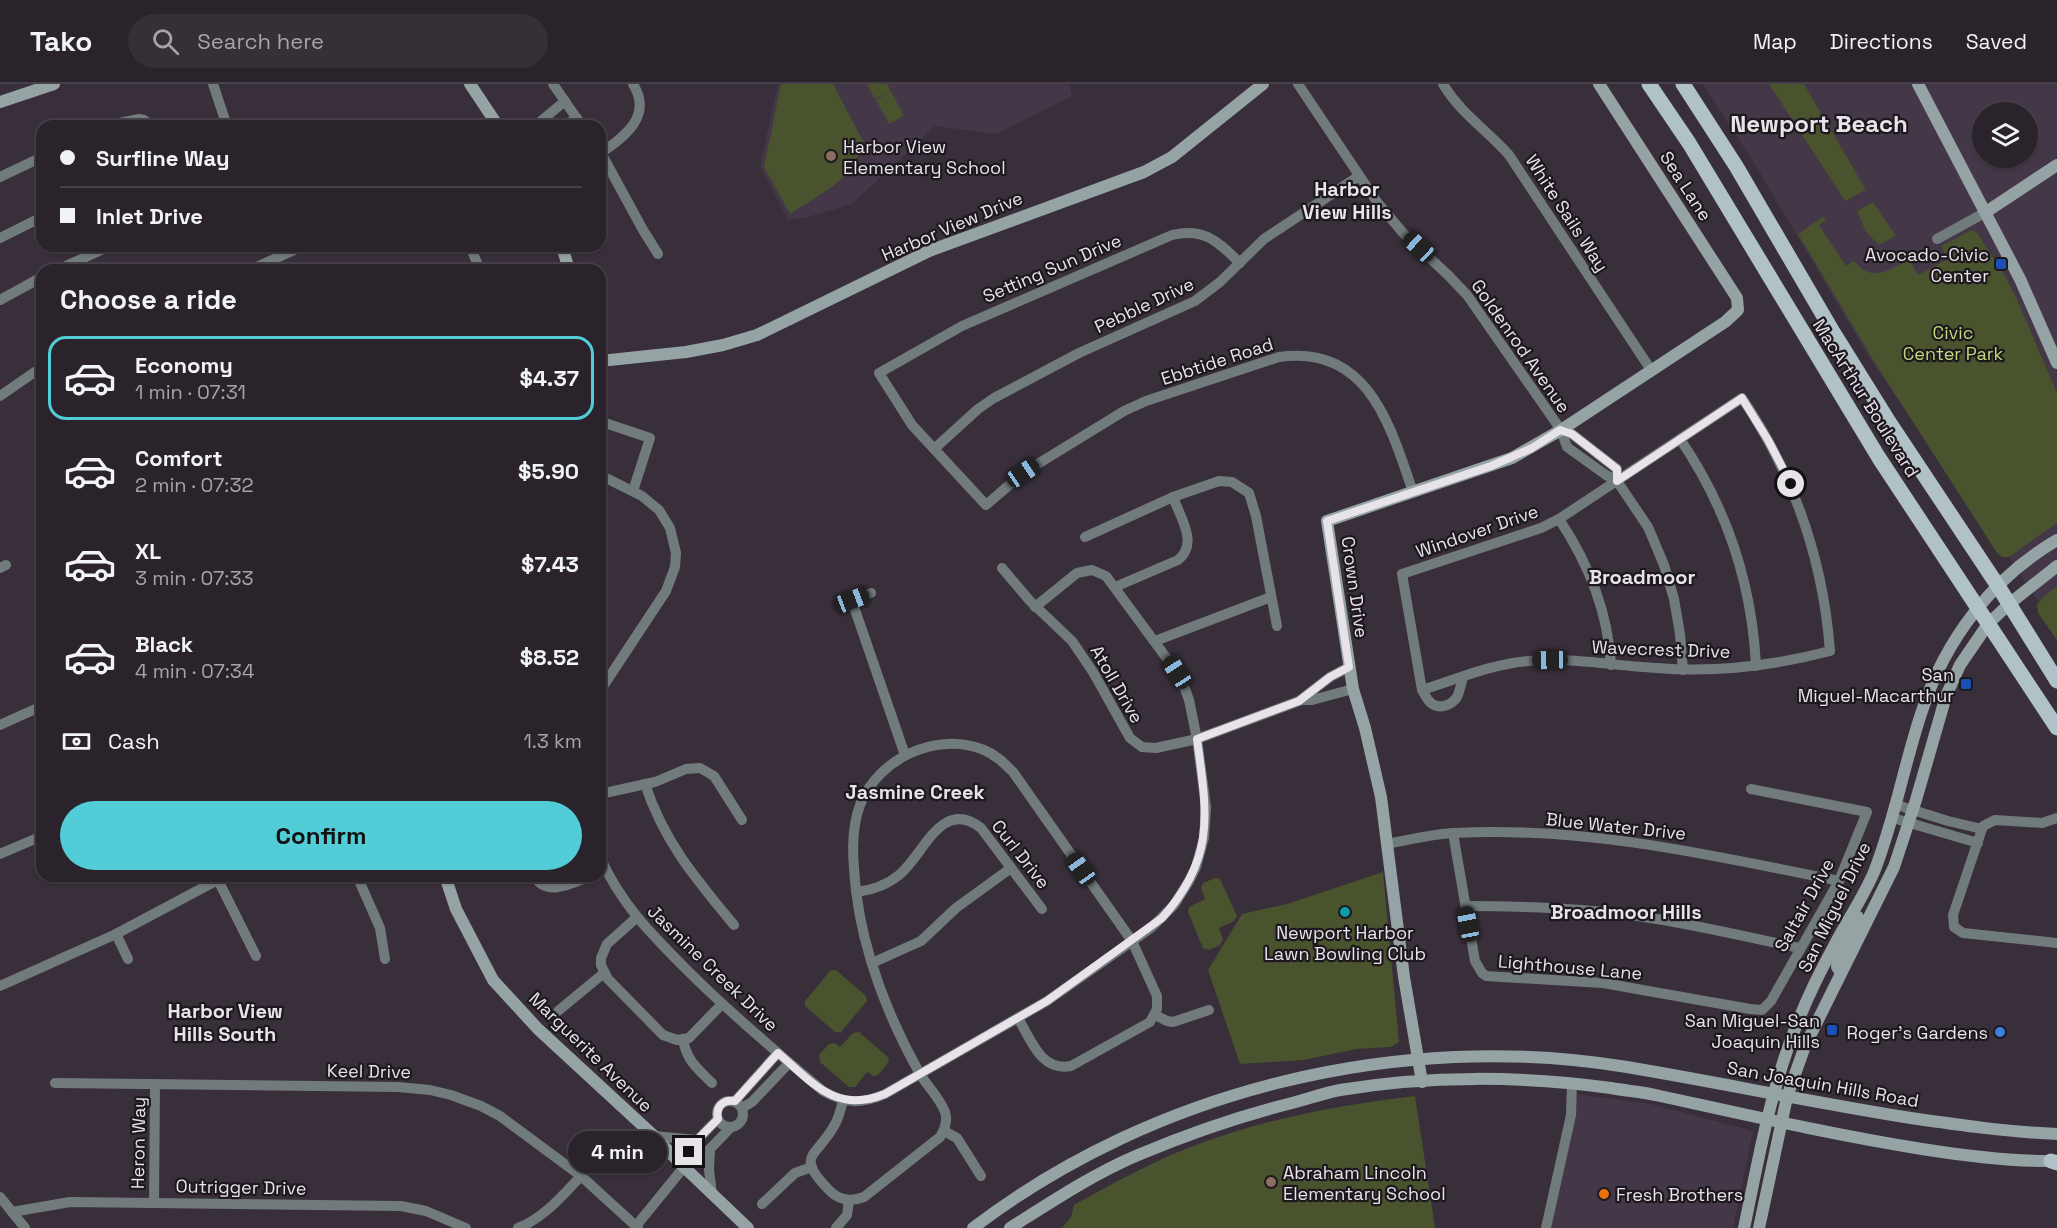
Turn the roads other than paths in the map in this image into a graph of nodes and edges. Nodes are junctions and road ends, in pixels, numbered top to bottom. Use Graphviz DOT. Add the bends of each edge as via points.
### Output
graph roads {
  1 [pos="54,84"];
  2 [pos="213,84"];
  3 [pos="470,84"];
  4 [pos="553,84"];
  5 [pos="633,84"];
  6 [pos="1263,84"];
  7 [pos="1298,84"];
  8 [pos="1443,84"];
  9 [pos="1599,84"];
  10 [pos="1649,84"];
  11 [pos="1683,84"];
  12 [pos="1918,84"];
  13 [pos="565,101"];
  14 [pos="0,102"];
  15 [pos="225,120"];
  16 [pos="494,120"];
  17 [pos="542,120"];
  18 [pos="579,120"];
  19 [pos="606,148"];
  20 [pos="36,160"];
  21 [pos="606,161"];
  22 [pos="2057,165"];
  23 [pos="1359,176"];
  24 [pos="0,177"];
  25 [pos="1986,212"];
  26 [pos="36,220"];
  27 [pos="0,238"];
  28 [pos="1937,239"];
  29 [pos="97,252"];
  30 [pos="290,252"];
  31 [pos="658,254"];
  32 [pos="1239,262"];
  33 [pos="70,264"];
  34 [pos="263,264"];
  35 [pos="36,280"];
  36 [pos="0,300"];
  37 [pos="1738,310"];
  38 [pos="606,360"];
  39 [pos="2057,363"];
  40 [pos="1651,370"];
  41 [pos="36,371"];
  42 [pos="0,396"];
  43 [pos="606,423"];
  44 [pos="1560,430"];
  45 [pos="1680,440"];
  46 [pos="934,449"];
  47 [pos="606,478"];
  48 [pos="1617,481"];
  49 [pos="633,491"];
  50 [pos="1413,492"];
  51 [pos="1173,497"];
  52 [pos="1558,519"];
  53 [pos="1085,537"];
  54 [pos="2057,540"];
  55 [pos="2057,566"];
  56 [pos="1002,568"];
  57 [pos="1998,586"];
  58 [pos="1115,587"];
  59 [pos="871,593"];
  60 [pos="1270,597"];
  61 [pos="2009,604"];
  62 [pos="1035,606"];
  63 [pos="1978,607"];
  64 [pos="1988,624"];
  65 [pos="1277,626"];
  66 [pos="1155,641"];
  67 [pos="1830,651"];
  68 [pos="1611,665"];
  69 [pos="1756,666"];
  70 [pos="1349,667"];
  71 [pos="1683,670"];
  72 [pos="1330,677"];
  73 [pos="1462,677"];
  74 [pos="2057,681"];
  75 [pos="606,682"];
  76 [pos="1353,689"];
  77 [pos="1422,690"];
  78 [pos="1335,693"];
  79 [pos="1302,700"];
  80 [pos="36,709"];
  81 [pos="0,725"];
  82 [pos="2057,728"];
  83 [pos="1197,739"];
  84 [pos="905,755"];
  85 [pos="645,784"];
  86 [pos="1751,789"];
  87 [pos="606,793"];
  88 [pos="1897,805"];
  89 [pos="1911,816"];
  90 [pos="1893,818"];
  91 [pos="2057,818"];
  92 [pos="742,820"];
  93 [pos="1982,829"];
  94 [pos="1453,833"];
  95 [pos="36,839"];
  96 [pos="1978,843"];
  97 [pos="1386,844"];
  98 [pos="0,854"];
  99 [pos="1011,868"];
  100 [pos="606,876"];
  101 [pos="1839,880"];
  102 [pos="214,882"];
  103 [pos="223,882"];
  104 [pos="360,882"];
  105 [pos="447,882"];
  106 [pos="539,882"];
  107 [pos="573,882"];
  108 [pos="856,892"];
  109 [pos="1861,898"];
  110 [pos="1465,906"];
  111 [pos="1042,909"];
  112 [pos="636,918"];
  113 [pos="734,925"];
  114 [pos="116,934"];
  115 [pos="1132,941"];
  116 [pos="2057,943"];
  117 [pos="1800,948"];
  118 [pos="256,956"];
  119 [pos="128,959"];
  120 [pos="385,959"];
  121 [pos="872,963"];
  122 [pos="604,973"];
  123 [pos="1841,973"];
  124 [pos="0,986"];
  125 [pos="721,1005"];
  126 [pos="1209,1010"];
  127 [pos="1762,1010"];
  128 [pos="558,1011"];
  129 [pos="1155,1015"];
  130 [pos="1018,1018"];
  131 [pos="683,1040"];
  132 [pos="778,1053"];
  133 [pos="1417,1060"];
  134 [pos="789,1063"];
  135 [pos="920,1074"];
  136 [pos="1422,1082"];
  137 [pos="55,1083"];
  138 [pos="712,1083"];
  139 [pos="1572,1083"];
  140 [pos="155,1084"];
  141 [pos="1772,1094"];
  142 [pos="1787,1096"];
  143 [pos="843,1100"];
  144 [pos="739,1105"];
  145 [pos="718,1119"];
  146 [pos="1767,1119"];
  147 [pos="1780,1122"];
  148 [pos="731,1127"];
  149 [pos="944,1131"];
  150 [pos="2057,1134"];
  151 [pos="654,1136"];
  152 [pos="697,1140"];
  153 [pos="710,1149"];
  154 [pos="2055,1162"];
  155 [pos="684,1167"];
  156 [pos="812,1167"];
  157 [pos="581,1176"];
  158 [pos="981,1176"];
  159 [pos="712,1194"];
  160 [pos="0,1197"];
  161 [pos="849,1201"];
  162 [pos="154,1203"];
  163 [pos="762,1204"];
  164 [pos="12,1212"];
  165 [pos="637,1227"];
  166 [pos="25,1228"];
  167 [pos="466,1228"];
  168 [pos="518,1228"];
  169 [pos="748,1228"];
  170 [pos="836,1228"];
  171 [pos="974,1228"];
  172 [pos="1010,1228"];
  173 [pos="1546,1228"];
  174 [pos="1744,1228"];
  175 [pos="1759,1228"];
  1 -- 14 [label="main road"];
  2 -- 15 [label="street"];
  3 -- 16 [label="main road"];
  4 -- 13 [label="street"];
  5 -- 19 [label="street" via="640,104 639,115 632,128"];
  6 -- 38 [label="main road, Harbor View Drive" via="1172,157 1144,172 929,251 757,335 686,352"];
  7 -- 23 [label="street, Goldenrod Avenue"];
  8 -- 40 [label="street, White Sails Way" via="1463,112 1509,155"];
  9 -- 37 [label="main road, Sea Lane" via="1737,298"];
  10 -- 63 [label="main road, MacArthur Boulevard" via="1689,143 1879,458"];
  11 -- 57 [label="main road, MacArthur Boulevard" via="1889,422"];
  12 -- 25 [label="main road"];
  13 -- 17 [label="street"];
  13 -- 18 [label="street"];
  20 -- 24 [label="street"];
  21 -- 31 [label="street"];
  22 -- 25 [label="main road"];
  23 -- 32 [label="street, Pebble Drive" via="1264,239"];
  23 -- 44 [label="street, Goldenrod Avenue" via="1399,228 1467,295"];
  25 -- 28 [label="street"];
  25 -- 39 [label="main road"];
  26 -- 27 [label="street"];
  29 -- 33 [label="street"];
  30 -- 34 [label="street"];
  32 -- 46 [label="street, Pebble Drive" via="1195,301 1079,353 994,398"];
  32 -- 46 [label="street, Setting Sun Drive" via="1209,237 1190,232 1172,235 962,326 879,373 901,410"];
  35 -- 36 [label="street"];
  37 -- 40 [label="main road, Crown Drive"];
  40 -- 44 [label="main road, Crown Drive"];
  41 -- 42 [label="street"];
  43 -- 49 [label="street" via="650,438"];
  44 -- 48 [label="street, Goldenrod Avenue" via="1567,447"];
  44 -- 50 [label="main road, Crown Drive" via="1512,458"];
  45 -- 48 [label="street, Windover Drive"];
  45 -- 67 [label="street, Windover Drive" via="1742,398 1780,462 1800,507 1820,578"];
  45 -- 69 [label="street" via="1711,491 1735,547 1750,606"];
  46 -- 50 [label="street, Ebbtide Road" via="986,506 1023,473 1124,411 1292,355 1332,362 1365,387 1390,428"];
  47 -- 49 [label="street"];
  48 -- 52 [label="street, Windover Drive"];
  48 -- 71 [label="street, Goldenrod Avenue" via="1648,527 1664,565 1678,617"];
  49 -- 75 [label="street" via="651,502 665,519 674,542 675,567 666,591"];
  50 -- 70 [label="main road, Crown Drive" via="1327,521"];
  51 -- 53 [label="street"];
  51 -- 58 [label="street" via="1189,539 1186,552 1178,560"];
  51 -- 60 [label="street" via="1219,481 1232,482 1249,493"];
  52 -- 68 [label="street" via="1596,588 1604,613"];
  52 -- 77 [label="street, Windover Drive" via="1402,574"];
  54 -- 57 [label="main road, San Miguel Drive"];
  55 -- 61 [label="main road, San Miguel Drive"];
  56 -- 62 [label="street, Atoll Drive"];
  57 -- 61 [label="main road, MacArthur Boulevard"];
  57 -- 63 [label="main road, San Miguel Drive"];
  58 -- 62 [label="street" via="1100,572 1084,570"];
  58 -- 66 [label="street"];
  59 -- 84 [label="street" via="852,600"];
  60 -- 65 [label="street"];
  60 -- 66 [label="street"];
  61 -- 64 [label="main road, San Miguel Drive"];
  61 -- 74 [label="main road, MacArthur Boulevard"];
  62 -- 83 [label="street, Atoll Drive" via="1084,656 1135,744 1153,748"];
  63 -- 64 [label="main road, MacArthur Boulevard"];
  63 -- 88 [label="main road, San Miguel Drive" via="1941,662 1928,693"];
  64 -- 82 [label="main road, MacArthur Boulevard"];
  64 -- 89 [label="main road, San Miguel Drive" via="1960,665 1946,696"];
  66 -- 83 [label="street" via="1184,686"];
  67 -- 69 [label="street, Wavecrest Drive"];
  68 -- 71 [label="street, Wavecrest Drive"];
  68 -- 73 [label="street, Wavecrest Drive" via="1530,661"];
  69 -- 71 [label="street, Wavecrest Drive"];
  70 -- 72 [label="street"];
  70 -- 76 [label="main road, Crown Drive"];
  72 -- 78 [label="street"];
  72 -- 79 [label="street"];
  73 -- 77 [label="street, Wavecrest Drive"];
  73 -- 77 [label="street" via="1459,694 1445,706 1429,702"];
  76 -- 78 [label="street"];
  76 -- 97 [label="main road, Crown Drive" via="1381,797"];
  78 -- 79 [label="street"];
  79 -- 83 [label="street, Atoll Drive"];
  80 -- 81 [label="street"];
  83 -- 115 [label="street" via="1206,807 1201,853 1174,905"];
  84 -- 108 [label="street" via="880,774 861,804 854,834"];
  84 -- 115 [label="street" via="934,746 959,745 984,751 1003,762"];
  85 -- 87 [label="street"];
  85 -- 92 [label="street" via="700,768 714,776"];
  85 -- 113 [label="street" via="676,852"];
  86 -- 101 [label="street, Saltair Drive" via="1867,812"];
  88 -- 89 [label="street"];
  88 -- 90 [label="main road, San Miguel Drive"];
  89 -- 90 [label="street"];
  89 -- 93 [label="street"];
  89 -- 96 [label="street"];
  89 -- 123 [label="main road, San Miguel Drive" via="1894,867"];
  90 -- 109 [label="main road, San Miguel Drive"];
  91 -- 93 [label="street" via="2042,823 1995,820"];
  93 -- 96 [label="street"];
  94 -- 97 [label="street, Blue Water Drive"];
  94 -- 101 [label="street, Blue Water Drive" via="1585,836"];
  94 -- 110 [label="street, Lighthouse Lane"];
  95 -- 98 [label="street"];
  96 -- 116 [label="street" via="1953,915 1954,927 1963,933"];
  97 -- 133 [label="main road, Crown Drive"];
  99 -- 108 [label="street, Curl Drive" via="981,828 967,820 952,820 936,830 898,877"];
  99 -- 111 [label="street, Curl Drive"];
  99 -- 121 [label="street" via="956,908 921,940"];
  100 -- 112 [label="street, Jasmine Creek Drive"];
  101 -- 117 [label="street, Saltair Drive"];
  102 -- 114 [label="street"];
  103 -- 118 [label="street"];
  104 -- 120 [label="street" via="380,928"];
  105 -- 151 [label="main road, Marguerite Avenue" via="456,909 493,980 538,1029"];
  106 -- 107 [label="street" via="555,888"];
  108 -- 121 [label="street"];
  109 -- 123 [label="main road" via="1858,918 1838,960"];
  109 -- 141 [label="main road, San Miguel Drive" via="1794,1032"];
  110 -- 117 [label="street" via="1523,906 1639,916"];
  110 -- 127 [label="street, Lighthouse Lane" via="1476,960 1486,976 1603,983"];
  112 -- 122 [label="street" via="603,950"];
  112 -- 125 [label="street, Jasmine Creek Drive"];
  114 -- 119 [label="street"];
  114 -- 124 [label="street"];
  115 -- 129 [label="street" via="1157,996"];
  115 -- 130 [label="street"];
  117 -- 127 [label="street, Saltair Drive"];
  121 -- 135 [label="street"];
  122 -- 128 [label="street"];
  122 -- 131 [label="street" via="663,1035"];
  123 -- 142 [label="main road, San Miguel Drive" via="1805,1046"];
  125 -- 131 [label="street"];
  125 -- 132 [label="street, Jasmine Creek Drive"];
  126 -- 129 [label="street" via="1173,1022"];
  129 -- 130 [label="street" via="1145,1026 1063,1068 1044,1061"];
  130 -- 135 [label="street"];
  131 -- 138 [label="street" via="686,1055"];
  132 -- 134 [label="street, Jasmine Creek Drive"];
  132 -- 144 [label="street"];
  133 -- 136 [label="main road, Crown Drive"];
  133 -- 141 [label="main road, San Joaquin Hills Road" via="1567,1060"];
  133 -- 171 [label="main road, San Joaquin Hills Road" via="1297,1079 1228,1097 1157,1123 1073,1163"];
  134 -- 143 [label="street, Jasmine Creek Drive" via="824,1091"];
  134 -- 144 [label="street" via="752,1102"];
  135 -- 143 [label="street" via="871,1100"];
  135 -- 149 [label="street" via="944,1110"];
  136 -- 139 [label="main road" via="1464,1079"];
  136 -- 172 [label="main road" via="1339,1090 1191,1134 1135,1156"];
  137 -- 140 [label="street, Keel Drive"];
  139 -- 146 [label="main road" via="1657,1095"];
  139 -- 173 [label="street" via="1570,1115"];
  140 -- 157 [label="street, Keel Drive" via="430,1090 471,1102 500,1116"];
  140 -- 162 [label="street, Heron Way"];
  141 -- 142 [label="main road, San Joaquin Hills Road"];
  141 -- 146 [label="main road, San Miguel Drive"];
  142 -- 147 [label="main road, San Miguel Drive"];
  142 -- 150 [label="main road, San Joaquin Hills Road" via="1968,1126"];
  143 -- 156 [label="street" via="834,1127 814,1152"];
  144 -- 145 [label="street" via="722,1103"];
  144 -- 148 [label="street" via="741,1121"];
  145 -- 148 [label="street"];
  145 -- 152 [label="street"];
  146 -- 147 [label="main road"];
  146 -- 174 [label="main road, San Miguel Drive"];
  147 -- 154 [label="main road" via="1949,1153"];
  147 -- 175 [label="main road, San Miguel Drive"];
  148 -- 153 [label="street"];
  149 -- 158 [label="street" via="957,1138"];
  149 -- 161 [label="street" via="864,1197"];
  151 -- 152 [label="street"];
  151 -- 155 [label="main road, Marguerite Avenue"];
  152 -- 155 [label="street"];
  153 -- 155 [label="street"];
  153 -- 159 [label="street"];
  155 -- 159 [label="main road, Marguerite Avenue"];
  155 -- 165 [label="street"];
  156 -- 161 [label="street" via="835,1196"];
  156 -- 163 [label="street" via="795,1173"];
  157 -- 165 [label="street, Keel Drive"];
  157 -- 168 [label="street" via="538,1218"];
  159 -- 169 [label="main road, Marguerite Avenue"];
  160 -- 164 [label="street"];
  161 -- 170 [label="street" via="847,1215"];
  162 -- 164 [label="street, Outrigger Drive" via="70,1202"];
  162 -- 167 [label="street, Outrigger Drive" via="401,1206"];
  164 -- 166 [label="street"];
}
